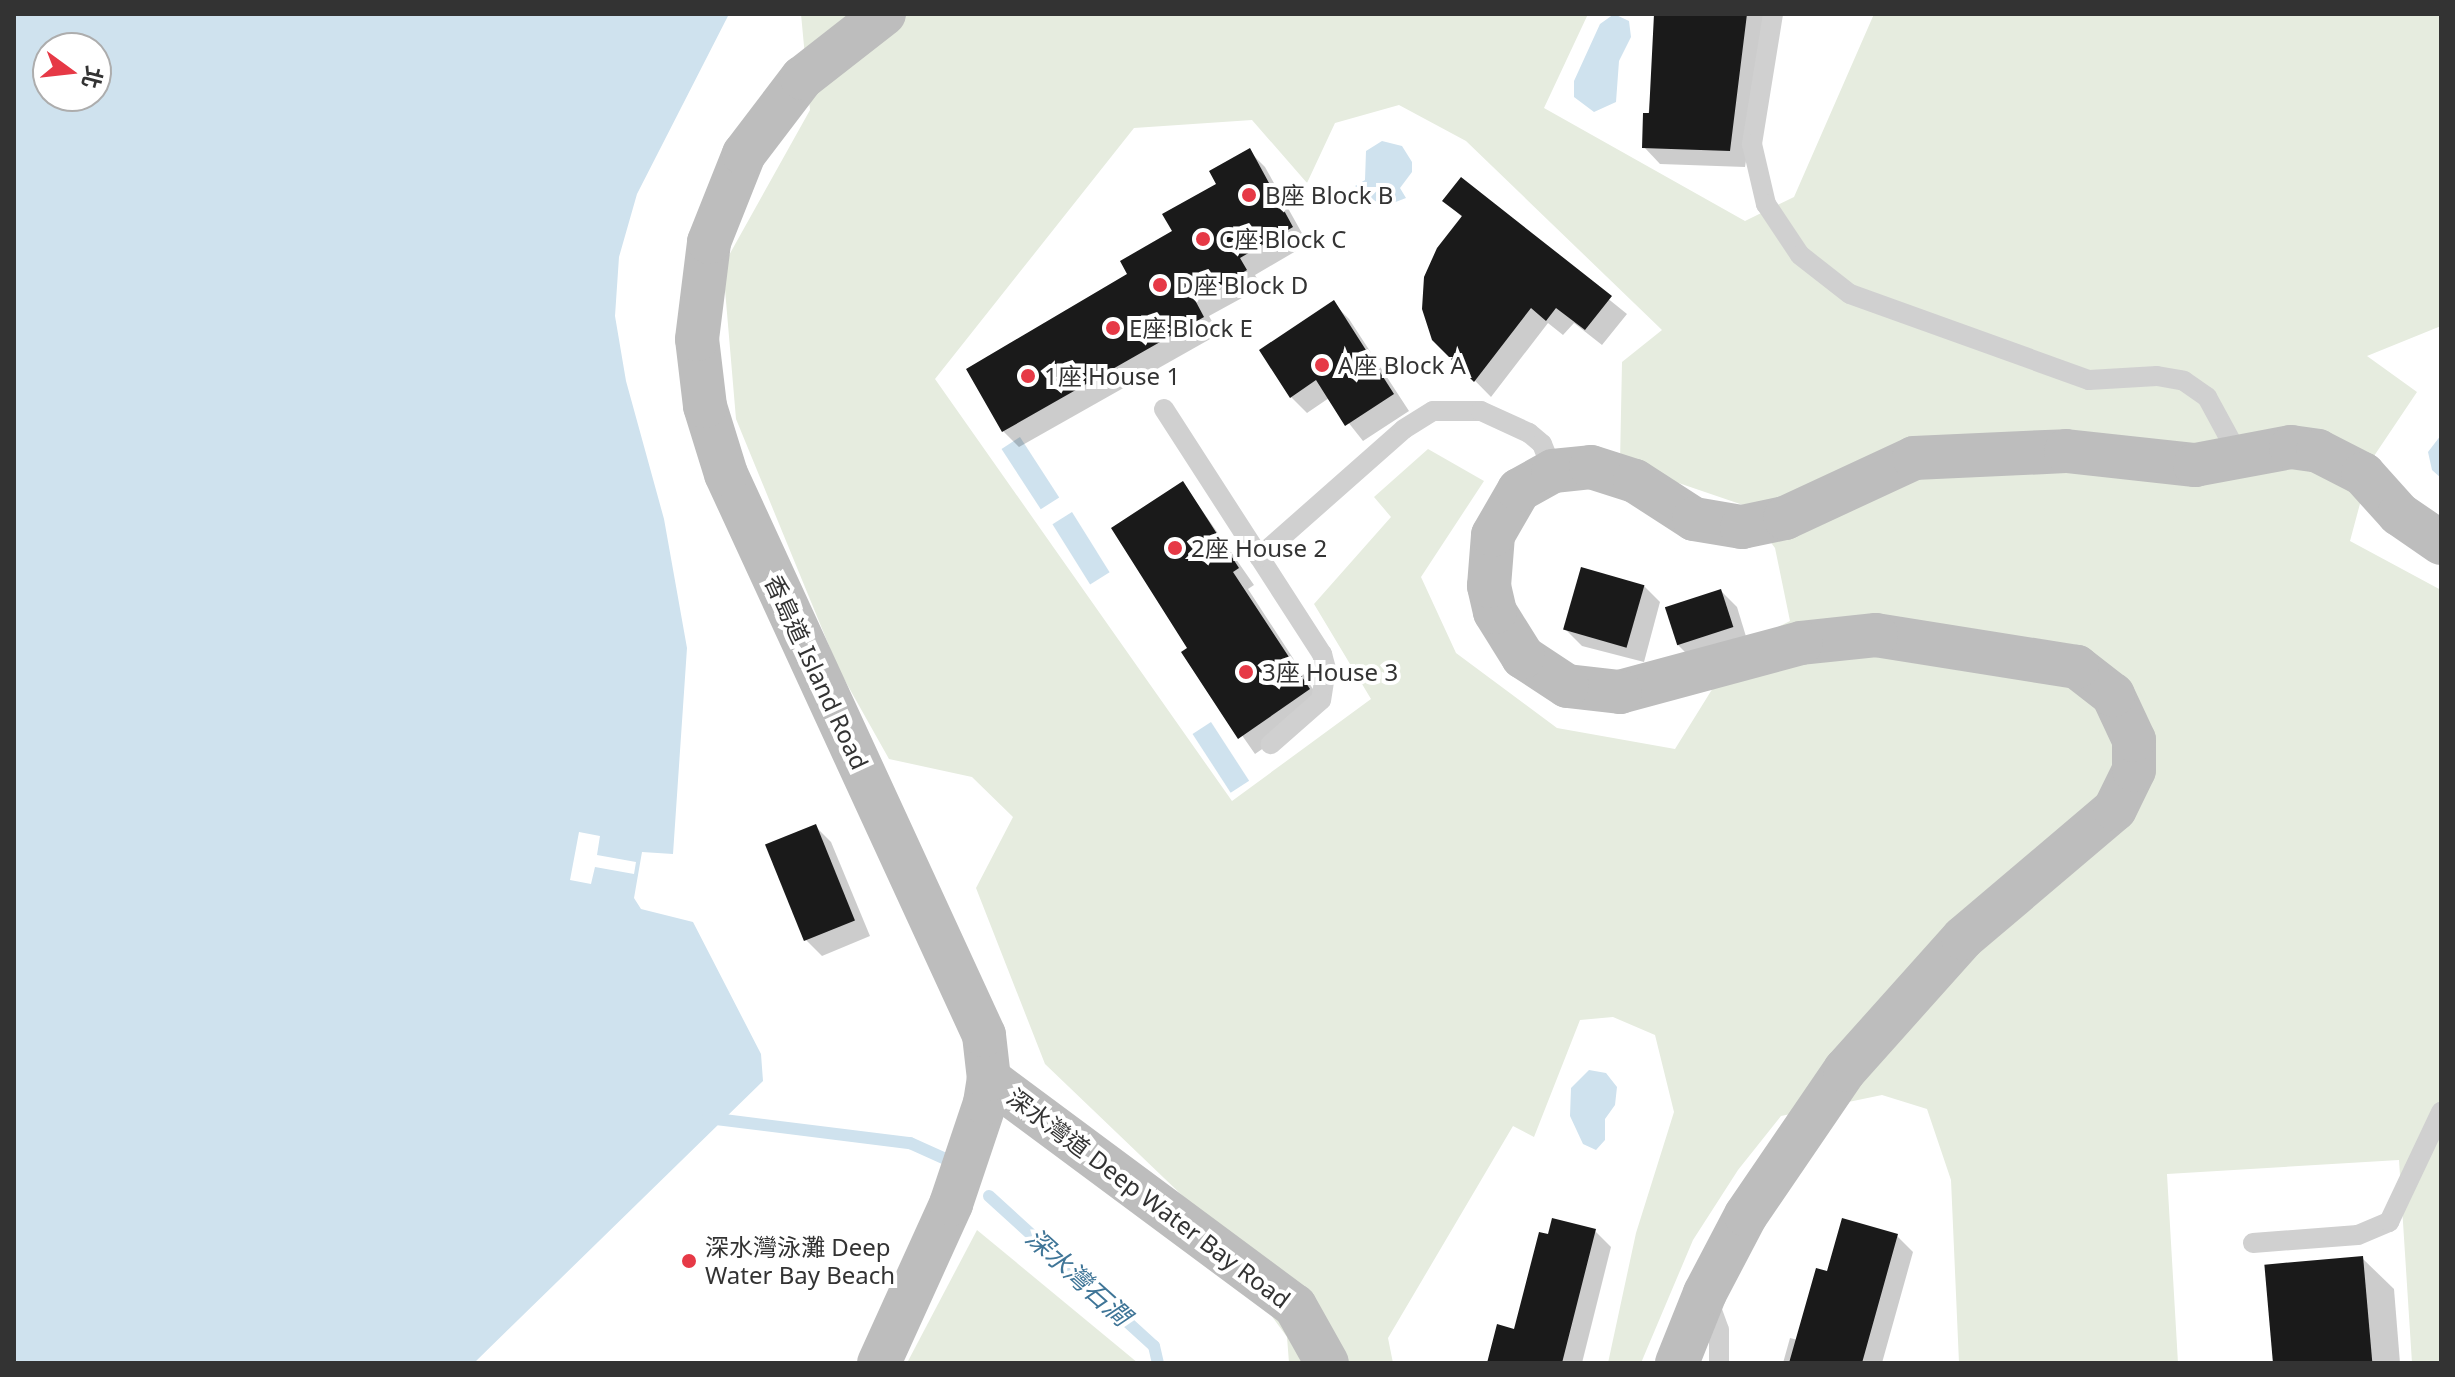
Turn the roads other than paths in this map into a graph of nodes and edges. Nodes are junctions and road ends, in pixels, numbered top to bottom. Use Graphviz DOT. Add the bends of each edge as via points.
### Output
graph roads {
  1 [pos="884,14"];
  2 [pos="1773,14"];
  3 [pos="1164,409"];
  4 [pos="2239,456"];
  5 [pos="1553,471"];
  6 [pos="2441,543"];
  7 [pos="1259,557"];
  8 [pos="1271,744"];
  9 [pos="989,1079"];
  10 [pos="2441,1112"];
  11 [pos="2253,1243"];
  12 [pos="1705,1293"];
  13 [pos="879,1363"];
  14 [pos="1327,1363"];
  15 [pos="1677,1363"];
  16 [pos="1719,1363"];
  1 -- 9 [label="street, 香島道 Island Road" via="802,78 762,127 732,177 700,283 700,373 726,474 967,993 984,1035"];
  2 -- 4 [label="lane" via="1752,144 1766,204 1800,255 1850,294 2080,377 2184,381 2207,397"];
  3 -- 7 [label="lane"];
  4 -- 5 [label="street" via="2195,465 2066,451 1914,458 1785,518 1742,527 1694,519 1614,471"];
  4 -- 6 [label="street" via="2291,447 2341,460 2363,474 2421,532"];
  5 -- 7 [label="lane" via="1542,444 1529,433 1465,407 1433,411 1404,429"];
  5 -- 12 [label="street" via="1519,490 1503,511 1493,535 1489,586 1501,624 1523,657 1567,686 1620,692 1801,643 1876,635 2077,667 2113,695 2134,740 2134,770 2115,809 1963,938 1901,1003 1793,1141"];
  7 -- 8 [label="lane" via="1326,669 1321,700"];
  9 -- 13 [label="street, 香島道 Island Road" via="951,1204"];
  9 -- 14 [label="street, 深水灣道 Deep Water Bay Road" via="1295,1306"];
  10 -- 11 [label="lane" via="2389,1222 2358,1235"];
  12 -- 15 [label="street"];
  12 -- 16 [label="lane" via="1719,1330"];
}
